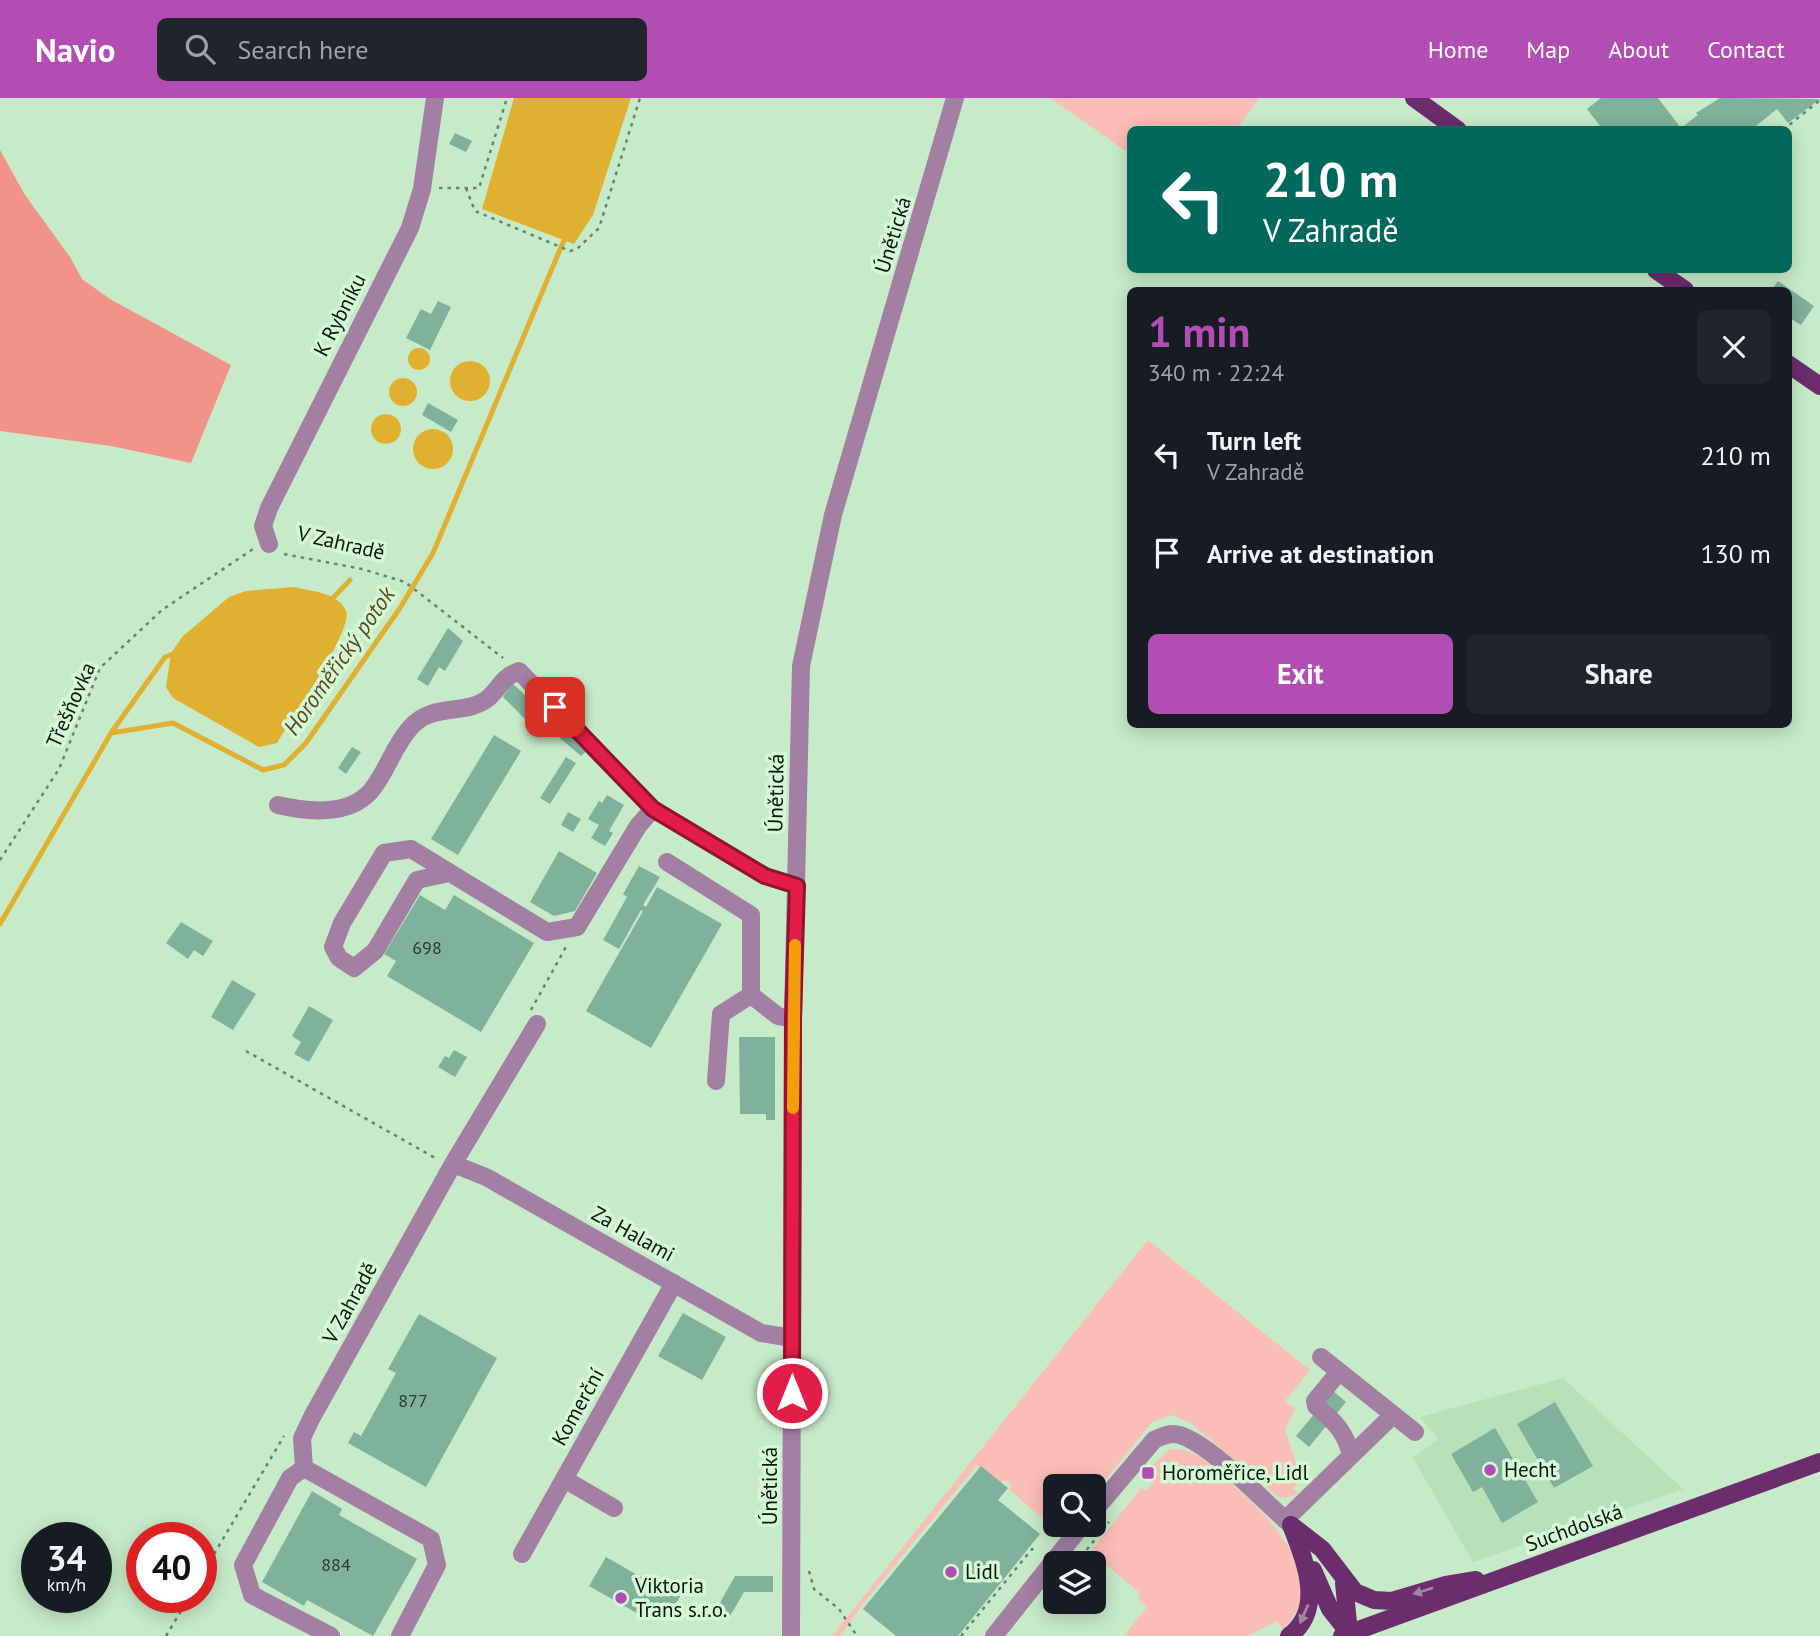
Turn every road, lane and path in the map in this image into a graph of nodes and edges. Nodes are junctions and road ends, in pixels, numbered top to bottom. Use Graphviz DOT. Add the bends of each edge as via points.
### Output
graph roads {
  1 [pos="435,98"];
  2 [pos="507,98"];
  3 [pos="640,98"];
  4 [pos="955,98"];
  5 [pos="1414,98"];
  6 [pos="1820,100"];
  7 [pos="1452,126"];
  8 [pos="1788,126"];
  9 [pos="466,188"];
  10 [pos="422,189"];
  11 [pos="1660,273"];
  12 [pos="1681,287"];
  13 [pos="1792,367"];
  14 [pos="1820,386"];
  15 [pos="269,544"];
  16 [pos="519,671"];
  17 [pos="278,804"];
  18 [pos="653,809"];
  19 [pos="0,860"];
  20 [pos="667,862"];
  21 [pos="449,873"];
  22 [pos="797,886"];
  23 [pos="577,927"];
  24 [pos="751,995"];
  25 [pos="533,1018"];
  26 [pos="793,1019"];
  27 [pos="246,1051"];
  28 [pos="716,1081"];
  29 [pos="453,1164"];
  30 [pos="674,1283"];
  31 [pos="792,1338"];
  32 [pos="1321,1357"];
  33 [pos="1339,1372"];
  34 [pos="1393,1415"];
  35 [pos="312,1418"];
  36 [pos="1415,1432"];
  37 [pos="1351,1456"];
  38 [pos="1820,1462"];
  39 [pos="304,1468"];
  40 [pos="564,1479"];
  41 [pos="1106,1497"];
  42 [pos="614,1508"];
  43 [pos="1291,1529"];
  44 [pos="1073,1537"];
  45 [pos="217,1549"];
  46 [pos="1061,1551"];
  47 [pos="522,1554"];
  48 [pos="1043,1558"];
  49 [pos="808,1569"];
  50 [pos="1043,1574"];
  51 [pos="1514,1574"];
  52 [pos="1344,1583"];
  53 [pos="179,1613"];
  54 [pos="1345,1635"];
  55 [pos="166,1636"];
  56 [pos="331,1636"];
  57 [pos="400,1636"];
  58 [pos="791,1636"];
  59 [pos="857,1636"];
  60 [pos="961,1636"];
  61 [pos="993,1636"];
  62 [pos="1289,1636"];
  1 -- 10 [label="street, K Rybníku"];
  2 -- 9 [label="path" via="479,188"];
  3 -- 9 [label="path" via="599,228 577,250 475,211"];
  4 -- 22 [label="street, Únětická" via="833,515 801,666"];
  5 -- 7 [label="main road"];
  6 -- 8 [label="path"];
  9 -- 10 [label="path"];
  10 -- 15 [label="street, K Rybníku" via="410,228 269,508 263,526"];
  11 -- 12 [label="main road"];
  13 -- 14 [label="main road"];
  15 -- 16 [label="path, V Zahradě" via="282,554 405,582"];
  15 -- 19 [label="path, Třešňovka" via="247,551 162,610 100,668 60,769"];
  16 -- 17 [label="street" via="506,675 484,702 430,713 410,727 371,791 359,801 325,810"];
  16 -- 18 [label="street"];
  18 -- 22 [label="street" via="765,876"];
  18 -- 23 [label="street" via="638,825"];
  20 -- 24 [label="street" via="751,915"];
  21 -- 21 [label="street" via="416,880 375,951 354,968 339,958 333,947 342,923 384,853 411,849"];
  21 -- 23 [label="street" via="547,932"];
  22 -- 26 [label="street, Únětická"];
  23 -- 25 [label="path"];
  24 -- 26 [label="street" via="778,1017"];
  24 -- 28 [label="street" via="721,1014"];
  25 -- 29 [label="street, V Zahradě"];
  26 -- 31 [label="street, Únětická"];
  27 -- 29 [label="path"];
  29 -- 30 [label="street, Za Halami" via="486,1177"];
  29 -- 35 [label="street, V Zahradě"];
  30 -- 31 [label="street, Za Halami" via="761,1333"];
  30 -- 40 [label="street, Komerční"];
  31 -- 58 [label="street, Únětická"];
  32 -- 33 [label="street"];
  33 -- 34 [label="street"];
  33 -- 37 [label="street" via="1315,1401 1339,1426"];
  34 -- 36 [label="street"];
  34 -- 37 [label="street"];
  35 -- 39 [label="street, V Zahradě" via="302,1438"];
  35 -- 45 [label="path" via="290,1426"];
  37 -- 43 [label="street"];
  38 -- 51 [label="main road, Suchdolská"];
  39 -- 56 [label="street" via="290,1478 243,1564 252,1595"];
  39 -- 57 [label="street" via="431,1539 437,1565"];
  40 -- 42 [label="street"];
  40 -- 47 [label="street, Komerční"];
  41 -- 43 [label="street" via="1154,1440 1177,1434 1207,1451"];
  43 -- 52 [label="main road" via="1322,1549"];
  43 -- 54 [label="main road"];
  43 -- 62 [label="main road, one-way" via="1307,1572 1309,1605"];
  44 -- 46 [label="street"];
  48 -- 60 [label="path" via="1032,1549"];
  49 -- 59 [label="path" via="814,1589 839,1609"];
  50 -- 61 [label="street"];
  51 -- 52 [label="main road, one-way" via="1446,1584 1382,1602"];
  51 -- 54 [label="main road, Suchdolská"];
  52 -- 54 [label="main road"];
  53 -- 55 [label="path"];
}
